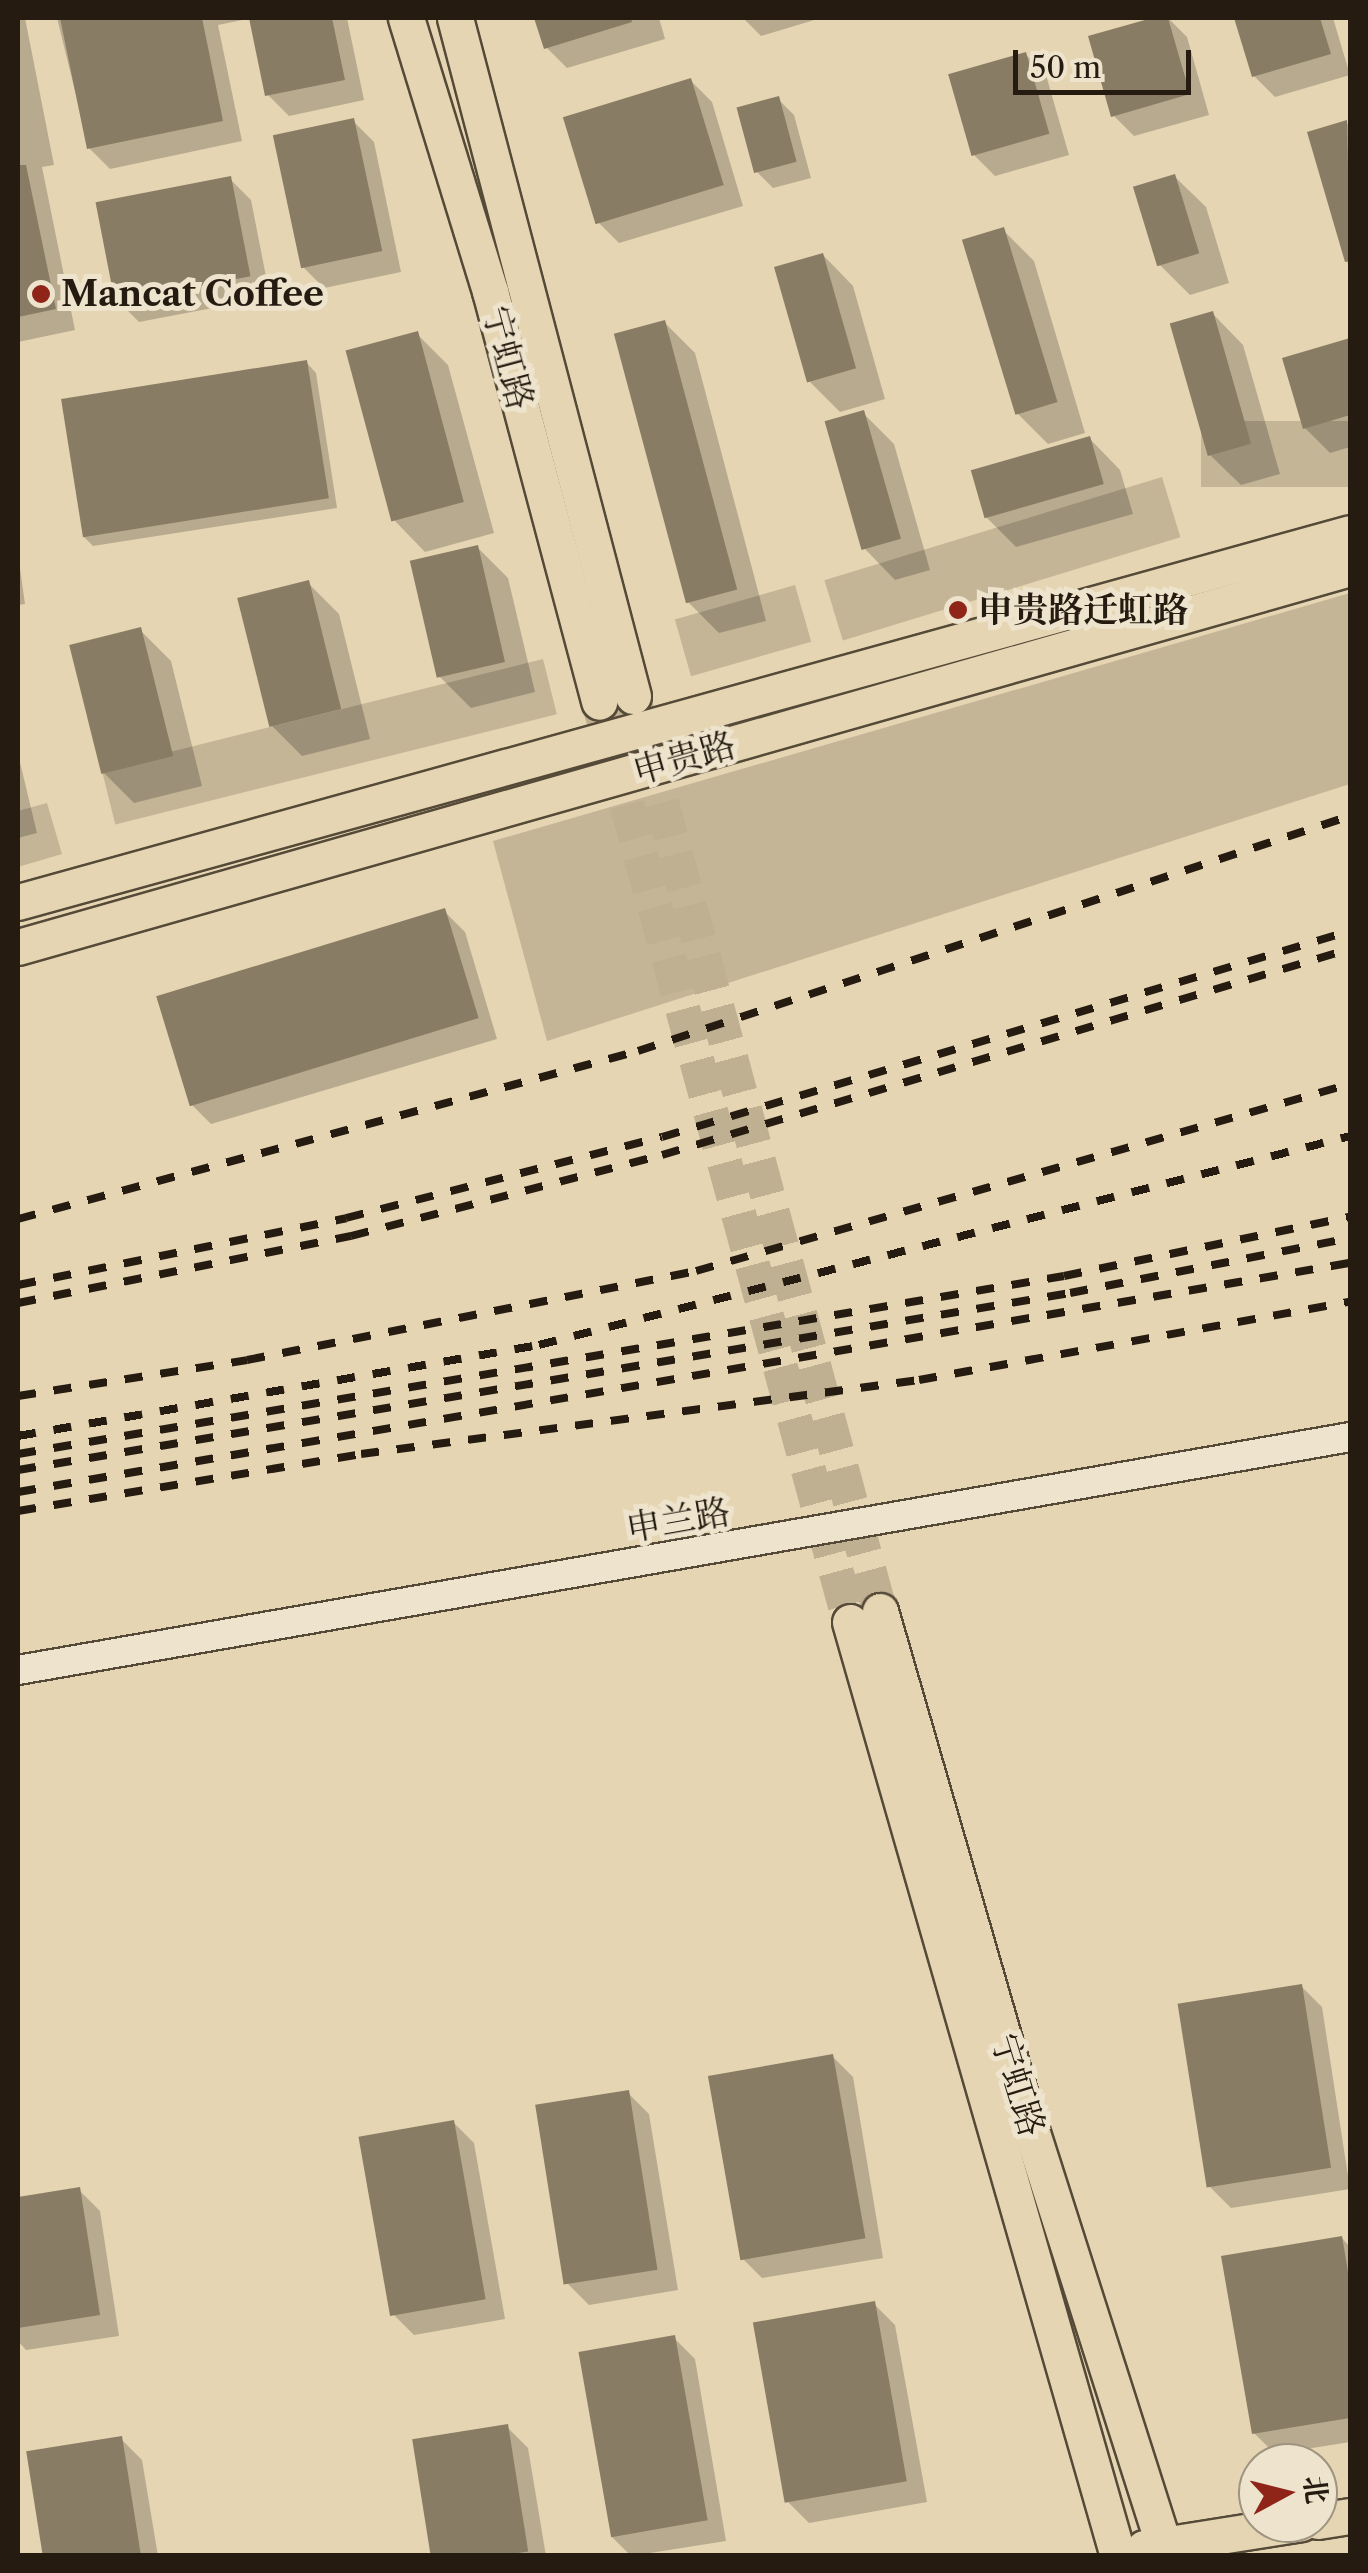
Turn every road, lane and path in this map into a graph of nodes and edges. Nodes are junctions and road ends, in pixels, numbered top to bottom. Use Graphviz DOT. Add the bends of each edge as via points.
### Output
graph roads {
  1 [pos="406,18"];
  2 [pos="455,18"];
  3 [pos="1350,533"];
  4 [pos="1350,568"];
  5 [pos="18,902"];
  6 [pos="18,947"];
  7 [pos="1350,1438"];
  8 [pos="18,1670"];
  9 [pos="1238,2536"];
  10 [pos="1166,2550"];
  11 [pos="1111,2554"];
  1 -- 2 [label="main road, 宁虹路" via="616,699"];
  3 -- 5 [label="main road, 申贵路"];
  4 -- 6 [label="main road, 申贵路"];
  7 -- 8 [label="street, 申兰路"];
  9 -- 10 [label="main road"];
  10 -- 11 [label="main road"];
  10 -- 11 [label="main road, 宁虹路" via="865,1617"];
}
